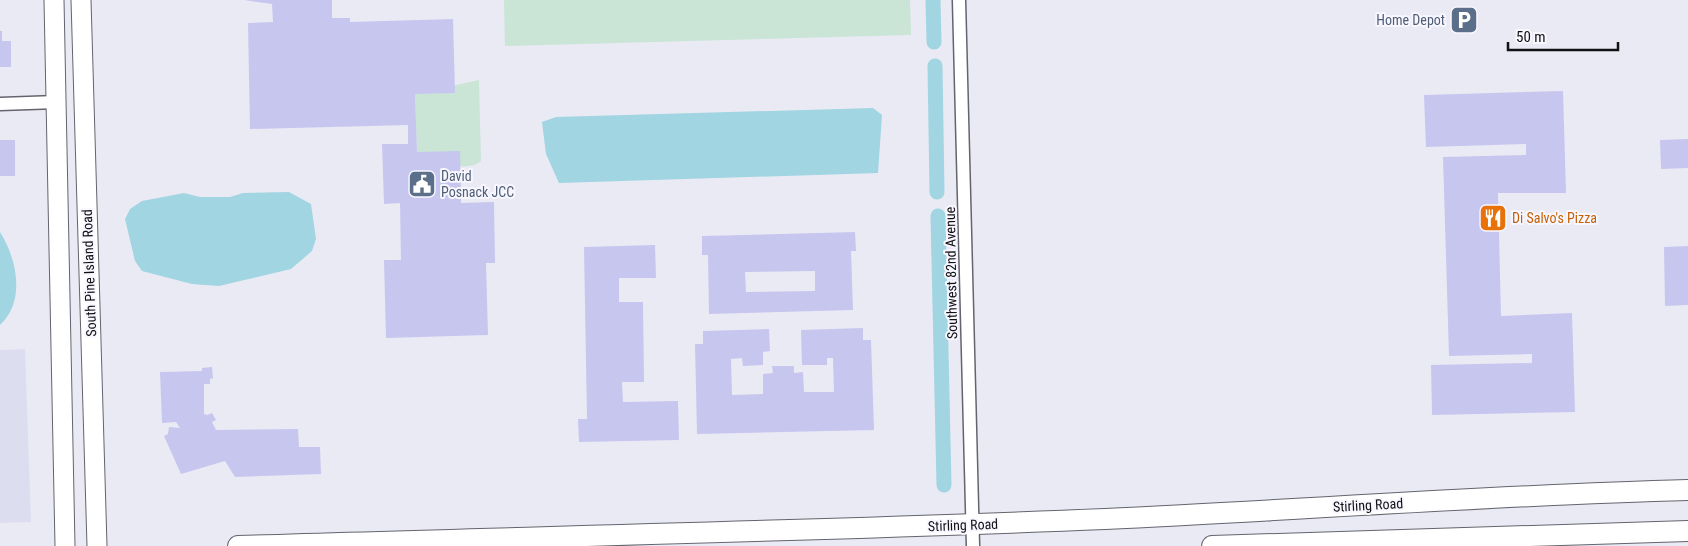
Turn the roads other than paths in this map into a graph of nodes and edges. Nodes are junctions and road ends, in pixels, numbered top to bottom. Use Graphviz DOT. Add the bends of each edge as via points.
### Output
graph roads {
  1 [pos="54,0"];
  2 [pos="81,0"];
  3 [pos="959,0"];
  4 [pos="57,102"];
  5 [pos="0,104"];
  6 [pos="1688,490"];
  7 [pos="972,524"];
  8 [pos="1688,531"];
  9 [pos="550,541"];
  10 [pos="64,546"];
  11 [pos="97,546"];
  12 [pos="238,546"];
  13 [pos="973,546"];
  14 [pos="1212,546"];
  1 -- 4 [label="main road, South Pine Island Road"];
  2 -- 11 [label="main road, South Pine Island Road"];
  3 -- 7 [label="street, Southwest 82nd Avenue"];
  4 -- 5 [label="street"];
  4 -- 10 [label="main road, South Pine Island Road"];
  6 -- 7 [label="main road, Stirling Road" via="1505,496"];
  7 -- 9 [label="main road, Stirling Road"];
  7 -- 13 [label="street, Southwest 82nd Avenue"];
  8 -- 14 [label="main road"];
  9 -- 12 [label="main road, Stirling Road"];
}
